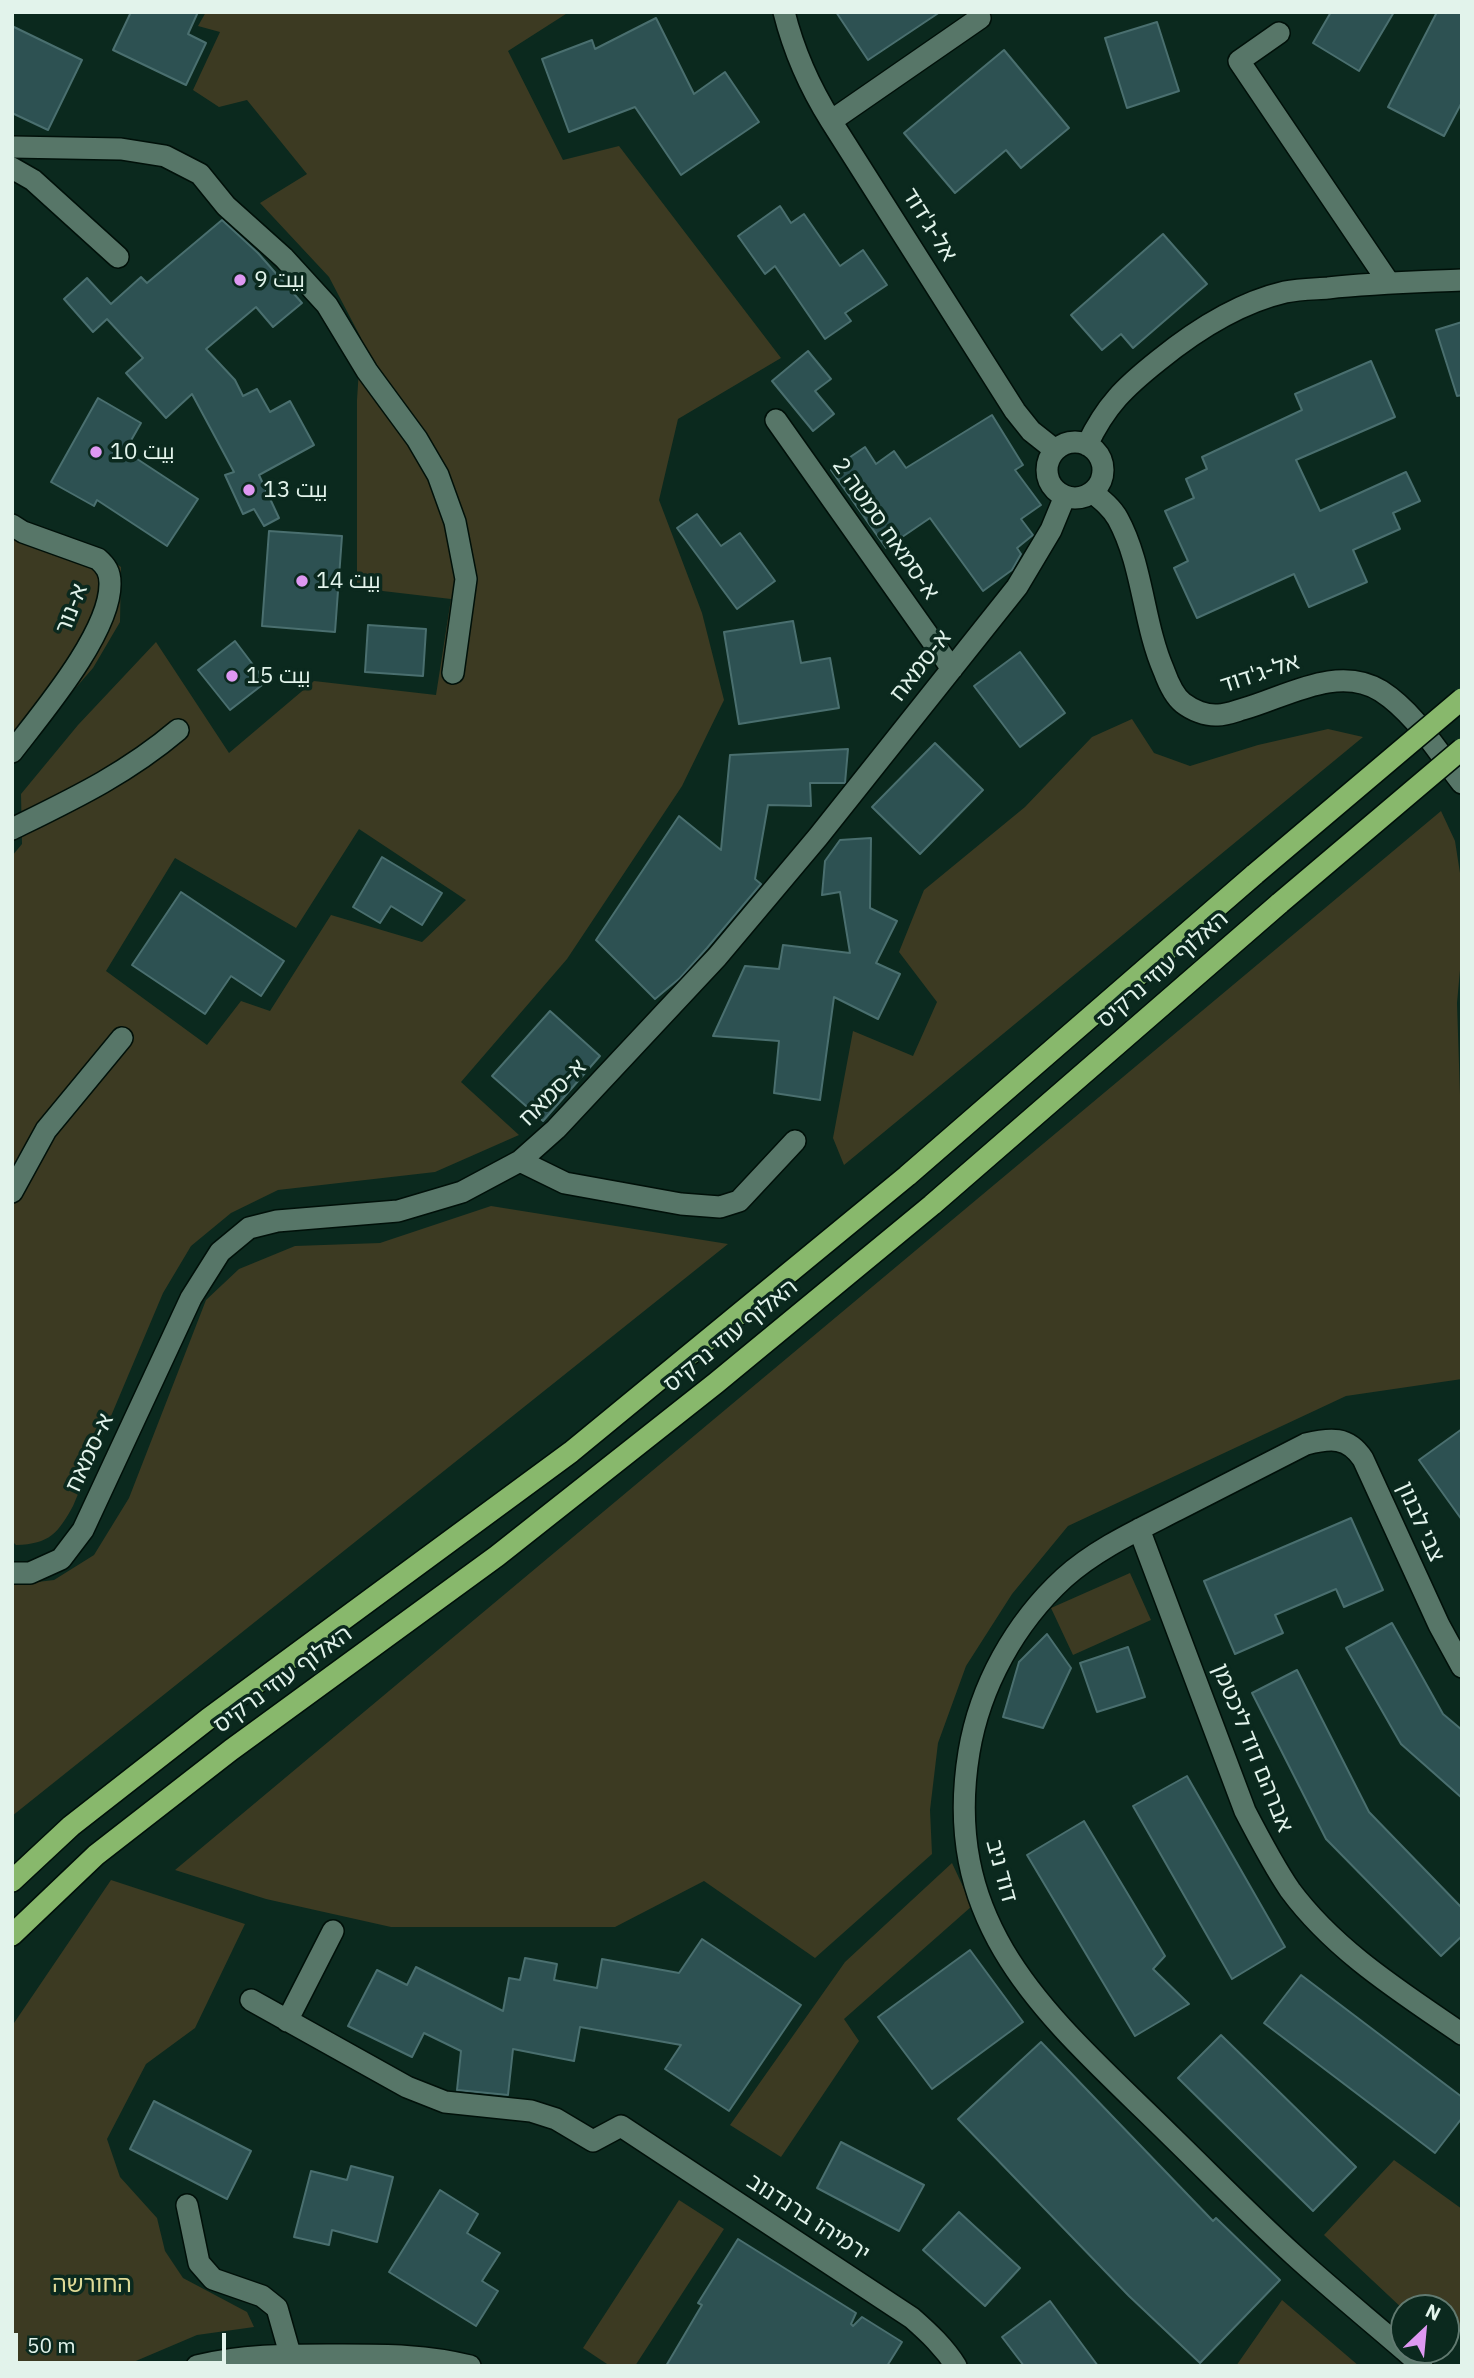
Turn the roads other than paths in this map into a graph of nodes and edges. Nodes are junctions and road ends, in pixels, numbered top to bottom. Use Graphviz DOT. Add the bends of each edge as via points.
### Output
graph roads {
  1 [pos="783,12"];
  2 [pos="980,18"];
  3 [pos="1279,33"];
  4 [pos="831,121"];
  5 [pos="12,147"];
  6 [pos="12,168"];
  7 [pos="118,257"];
  8 [pos="1462,280"];
  9 [pos="1389,283"];
  10 [pos="776,420"];
  11 [pos="1087,445"];
  12 [pos="1055,450"];
  13 [pos="1092,492"];
  14 [pos="1065,496"];
  15 [pos="12,525"];
  16 [pos="952,668"];
  17 [pos="453,673"];
  18 [pos="1462,699"];
  19 [pos="178,730"];
  20 [pos="1462,749"];
  21 [pos="12,752"];
  22 [pos="1462,783"];
  23 [pos="12,829"];
  24 [pos="122,1038"];
  25 [pos="795,1141"];
  26 [pos="520,1161"];
  27 [pos="12,1192"];
  28 [pos="1344,1441"];
  29 [pos="1139,1529"];
  30 [pos="12,1573"];
  31 [pos="1462,1667"];
  32 [pos="12,1881"];
  33 [pos="332,1931"];
  34 [pos="12,1935"];
  35 [pos="251,2000"];
  36 [pos="287,2021"];
  37 [pos="1462,2034"];
  38 [pos="187,2205"];
  39 [pos="1390,2338"];
  40 [pos="290,2354"];
  41 [pos="197,2366"];
  42 [pos="470,2366"];
  43 [pos="956,2366"];
  1 -- 4 [label="street, אל-ג'דוד" via="803,72"];
  2 -- 4 [label="street"];
  3 -- 9 [label="street" via="1239,61"];
  4 -- 12 [label="street, אל-ג'דוד" via="1015,411"];
  5 -- 17 [label="street" via="121,149 165,156 200,174 226,206 327,305 367,372 417,439 438,475 455,522 466,579"];
  6 -- 7 [label="street" via="33,180"];
  8 -- 9 [label="street"];
  9 -- 11 [label="street" via="1285,292 1215,320 1187,337 1118,395"];
  10 -- 16 [label="street, א-סמאח סמטה 2"];
  11 -- 12 [label="street" via="1070,443"];
  11 -- 13 [label="street" via="1102,466 1099,485"];
  12 -- 14 [label="street" via="1047,474 1056,491"];
  13 -- 14 [label="street" via="1084,497"];
  13 -- 22 [label="street, אל-ג'דוד" via="1121,526 1158,657 1181,701 1199,712 1218,715 1317,683 1348,681 1379,690 1406,710"];
  14 -- 16 [label="street, א-סמאח" via="1017,587"];
  15 -- 21 [label="street, א-נור" via="99,559 107,568 110,583 104,613 87,647"];
  16 -- 26 [label="street, א-סמאח" via="717,957 556,1129"];
  18 -- 32 [label="highway, האלוף עוזי נרקיס, bridge" via="907,1176 571,1452 208,1719 71,1826"];
  19 -- 23 [label="street" via="96,788"];
  20 -- 34 [label="highway, האלוף עוזי נרקיס, bridge" via="932,1205 737,1365 508,1547 107,1846"];
  24 -- 27 [label="street" via="46,1130"];
  25 -- 26 [label="street" via="739,1201 720,1207 565,1183"];
  26 -- 30 [label="street, א-סמאח" via="462,1192 398,1211 312,1216 248,1228 220,1252 191,1298 83,1530 61,1559 30,1573"];
  28 -- 29 [label="street, דוד ניב" via="1306,1444"];
  28 -- 31 [label="street, צבי לבנון" via="1363,1459"];
  29 -- 37 [label="street, אברהם דוד ליכטמן" via="1245,1811 1290,1890 1342,1946"];
  29 -- 39 [label="street, דוד ניב" via="1065,1578 1030,1614 1006,1649 972,1733 963,1821 968,1865 980,1903 1006,1955 1055,2021 1253,2216"];
  33 -- 36 [label="street"];
  35 -- 36 [label="street"];
  36 -- 43 [label="street, ירמיהו ברנדנוב" via="407,2087 445,2102 531,2111 556,2119 593,2141 621,2126 912,2318 948,2352"];
  38 -- 40 [label="street" via="199,2263 213,2279 262,2296 277,2308"];
  40 -- 41 [label="street"];
  40 -- 42 [label="street" via="404,2355"];
}
